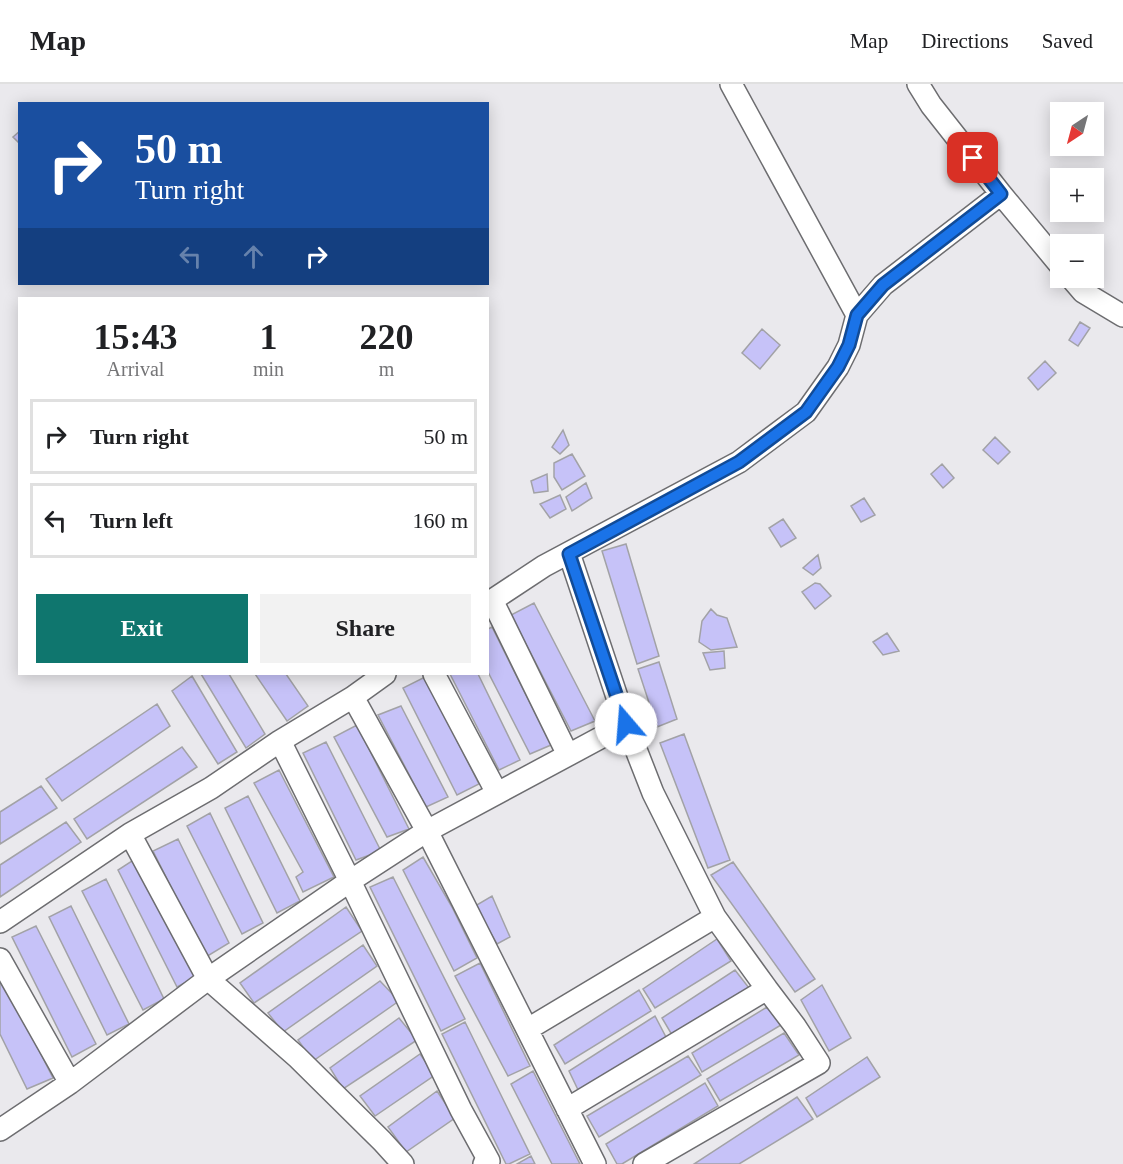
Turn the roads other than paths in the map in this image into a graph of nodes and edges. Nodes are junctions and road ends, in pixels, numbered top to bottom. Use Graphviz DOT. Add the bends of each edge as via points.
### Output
graph roads {
  1 [pos="731,84"];
  2 [pos="918,84"];
  3 [pos="1001,194"];
  4 [pos="1050,253"];
  5 [pos="1080,288"];
  6 [pos="857,315"];
  7 [pos="1123,316"];
  8 [pos="569,554"];
  9 [pos="490,602"];
  10 [pos="385,675"];
  11 [pos="435,675"];
  12 [pos="353,697"];
  13 [pos="626,724"];
  14 [pos="280,741"];
  15 [pos="568,755"];
  16 [pos="497,793"];
  17 [pos="427,831"];
  18 [pos="130,834"];
  19 [pos="350,881"];
  20 [pos="715,917"];
  21 [pos="0,922"];
  22 [pos="0,960"];
  23 [pos="208,979"];
  24 [pos="767,989"];
  25 [pos="528,1029"];
  26 [pos="70,1083"];
  27 [pos="567,1109"];
  28 [pos="0,1130"];
  29 [pos="488,1163"];
  30 [pos="403,1164"];
  31 [pos="595,1164"];
  32 [pos="644,1164"];
  1 -- 6 [label="street"];
  2 -- 3 [label="street"];
  3 -- 4 [label="street"];
  3 -- 6 [label="street" via="883,285"];
  5 -- 7 [label="street"];
  6 -- 8 [label="street" via="846,352 806,412 739,462"];
  8 -- 9 [label="street"];
  8 -- 13 [label="street"];
  9 -- 15 [label="street"];
  10 -- 12 [label="street"];
  11 -- 16 [label="street"];
  12 -- 14 [label="street"];
  12 -- 17 [label="street"];
  13 -- 15 [label="street"];
  13 -- 20 [label="street" via="653,793"];
  14 -- 18 [label="street" via="211,788"];
  14 -- 19 [label="street"];
  15 -- 16 [label="street"];
  16 -- 17 [label="street"];
  17 -- 19 [label="street"];
  17 -- 25 [label="street"];
  18 -- 21 [label="street"];
  18 -- 23 [label="street"];
  19 -- 23 [label="street"];
  19 -- 29 [label="street"];
  20 -- 24 [label="street"];
  20 -- 25 [label="street"];
  22 -- 26 [label="street"];
  23 -- 26 [label="street"];
  23 -- 30 [label="street" via="297,1058"];
  24 -- 27 [label="street"];
  24 -- 32 [label="street" via="819,1063"];
  25 -- 27 [label="street"];
  26 -- 28 [label="street"];
  27 -- 31 [label="street"];
}
